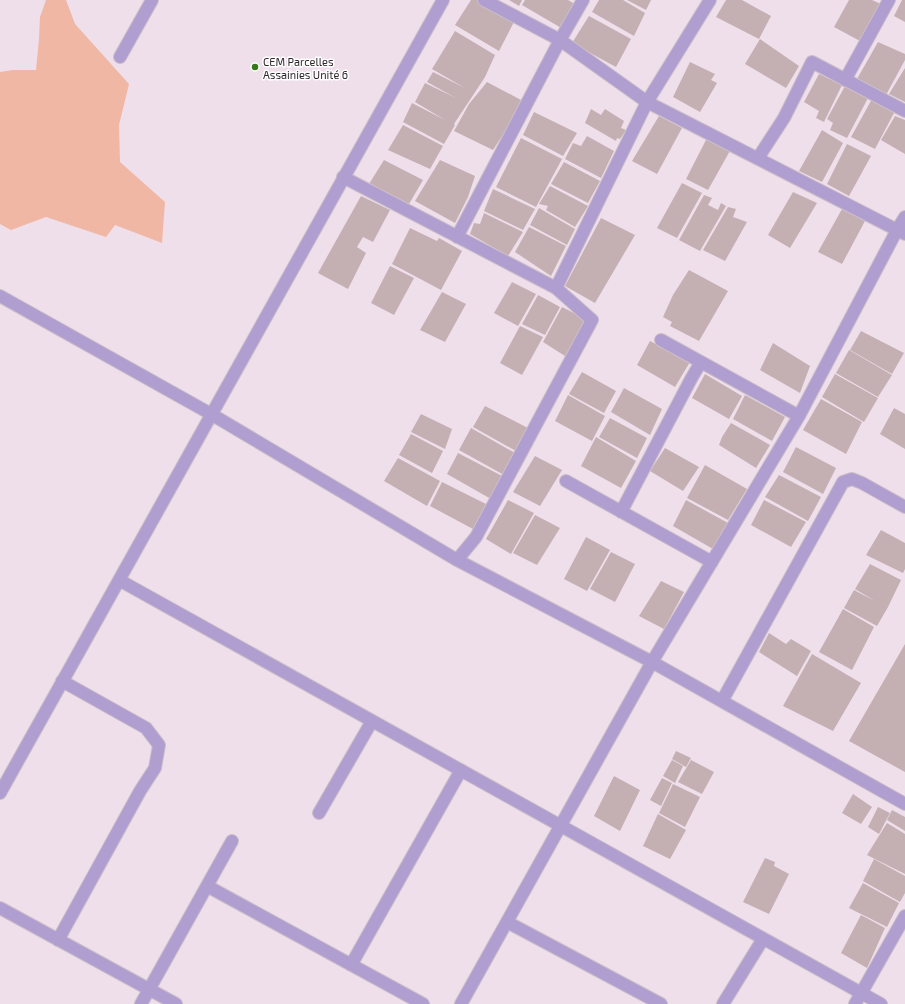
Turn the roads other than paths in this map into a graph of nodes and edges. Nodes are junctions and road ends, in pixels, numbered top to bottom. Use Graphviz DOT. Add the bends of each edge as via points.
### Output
graph roads {
  1 [pos="152,0"];
  2 [pos="443,0"];
  3 [pos="484,0"];
  4 [pos="583,0"];
  5 [pos="710,0"];
  6 [pos="889,0"];
  7 [pos="560,40"];
  8 [pos="120,56"];
  9 [pos="844,80"];
  10 [pos="647,102"];
  11 [pos="905,111"];
  12 [pos="758,158"];
  13 [pos="343,177"];
  14 [pos="905,217"];
  15 [pos="901,232"];
  16 [pos="457,237"];
  17 [pos="556,288"];
  18 [pos="0,296"];
  19 [pos="661,340"];
  20 [pos="701,362"];
  21 [pos="212,414"];
  22 [pos="799,416"];
  23 [pos="566,481"];
  24 [pos="905,508"];
  25 [pos="621,512"];
  26 [pos="457,560"];
  27 [pos="712,562"];
  28 [pos="119,580"];
  29 [pos="652,662"];
  30 [pos="62,681"];
  31 [pos="722,701"];
  32 [pos="372,721"];
  33 [pos="461,770"];
  34 [pos="0,793"];
  35 [pos="905,804"];
  36 [pos="319,813"];
  37 [pos="561,826"];
  38 [pos="232,841"];
  39 [pos="207,886"];
  40 [pos="0,908"];
  41 [pos="905,916"];
  42 [pos="507,922"];
  43 [pos="763,939"];
  44 [pos="58,940"];
  45 [pos="351,965"];
  46 [pos="150,990"];
  47 [pos="862,993"];
  48 [pos="142,1004"];
  49 [pos="176,1004"];
  50 [pos="423,1004"];
  51 [pos="461,1004"];
  52 [pos="661,1004"];
  53 [pos="723,1004"];
  54 [pos="855,1004"];
  55 [pos="881,1004"];
  1 -- 8 [label="street"];
  2 -- 13 [label="street"];
  3 -- 7 [label="street"];
  4 -- 7 [label="street"];
  5 -- 10 [label="street"];
  6 -- 9 [label="street"];
  7 -- 10 [label="street"];
  7 -- 16 [label="street"];
  9 -- 11 [label="street"];
  9 -- 12 [label="street" via="812,62 784,118"];
  10 -- 12 [label="street"];
  10 -- 17 [label="street"];
  12 -- 15 [label="street"];
  13 -- 16 [label="street"];
  13 -- 21 [label="street"];
  14 -- 15 [label="street"];
  15 -- 22 [label="street"];
  16 -- 17 [label="street"];
  17 -- 26 [label="street" via="592,320 476,537"];
  18 -- 21 [label="street"];
  19 -- 20 [label="street"];
  20 -- 22 [label="street"];
  20 -- 25 [label="street"];
  21 -- 26 [label="street"];
  21 -- 28 [label="street"];
  22 -- 27 [label="street"];
  23 -- 25 [label="street"];
  24 -- 31 [label="street" via="862,483 852,479 843,482"];
  25 -- 27 [label="street"];
  26 -- 29 [label="street"];
  27 -- 29 [label="street"];
  28 -- 30 [label="street"];
  28 -- 32 [label="street"];
  29 -- 31 [label="street"];
  29 -- 37 [label="street"];
  30 -- 34 [label="street"];
  30 -- 44 [label="street" via="146,728 159,745 155,768"];
  31 -- 35 [label="street"];
  32 -- 33 [label="street"];
  32 -- 36 [label="street"];
  33 -- 37 [label="street"];
  33 -- 45 [label="street"];
  37 -- 42 [label="street"];
  37 -- 43 [label="street"];
  38 -- 39 [label="street"];
  39 -- 45 [label="street"];
  39 -- 46 [label="street"];
  40 -- 44 [label="street"];
  41 -- 47 [label="street"];
  42 -- 51 [label="street"];
  42 -- 52 [label="street"];
  43 -- 47 [label="street"];
  43 -- 53 [label="street"];
  44 -- 46 [label="street"];
  45 -- 50 [label="street"];
  46 -- 48 [label="street"];
  46 -- 49 [label="street"];
  47 -- 54 [label="street"];
  47 -- 55 [label="street"];
}
